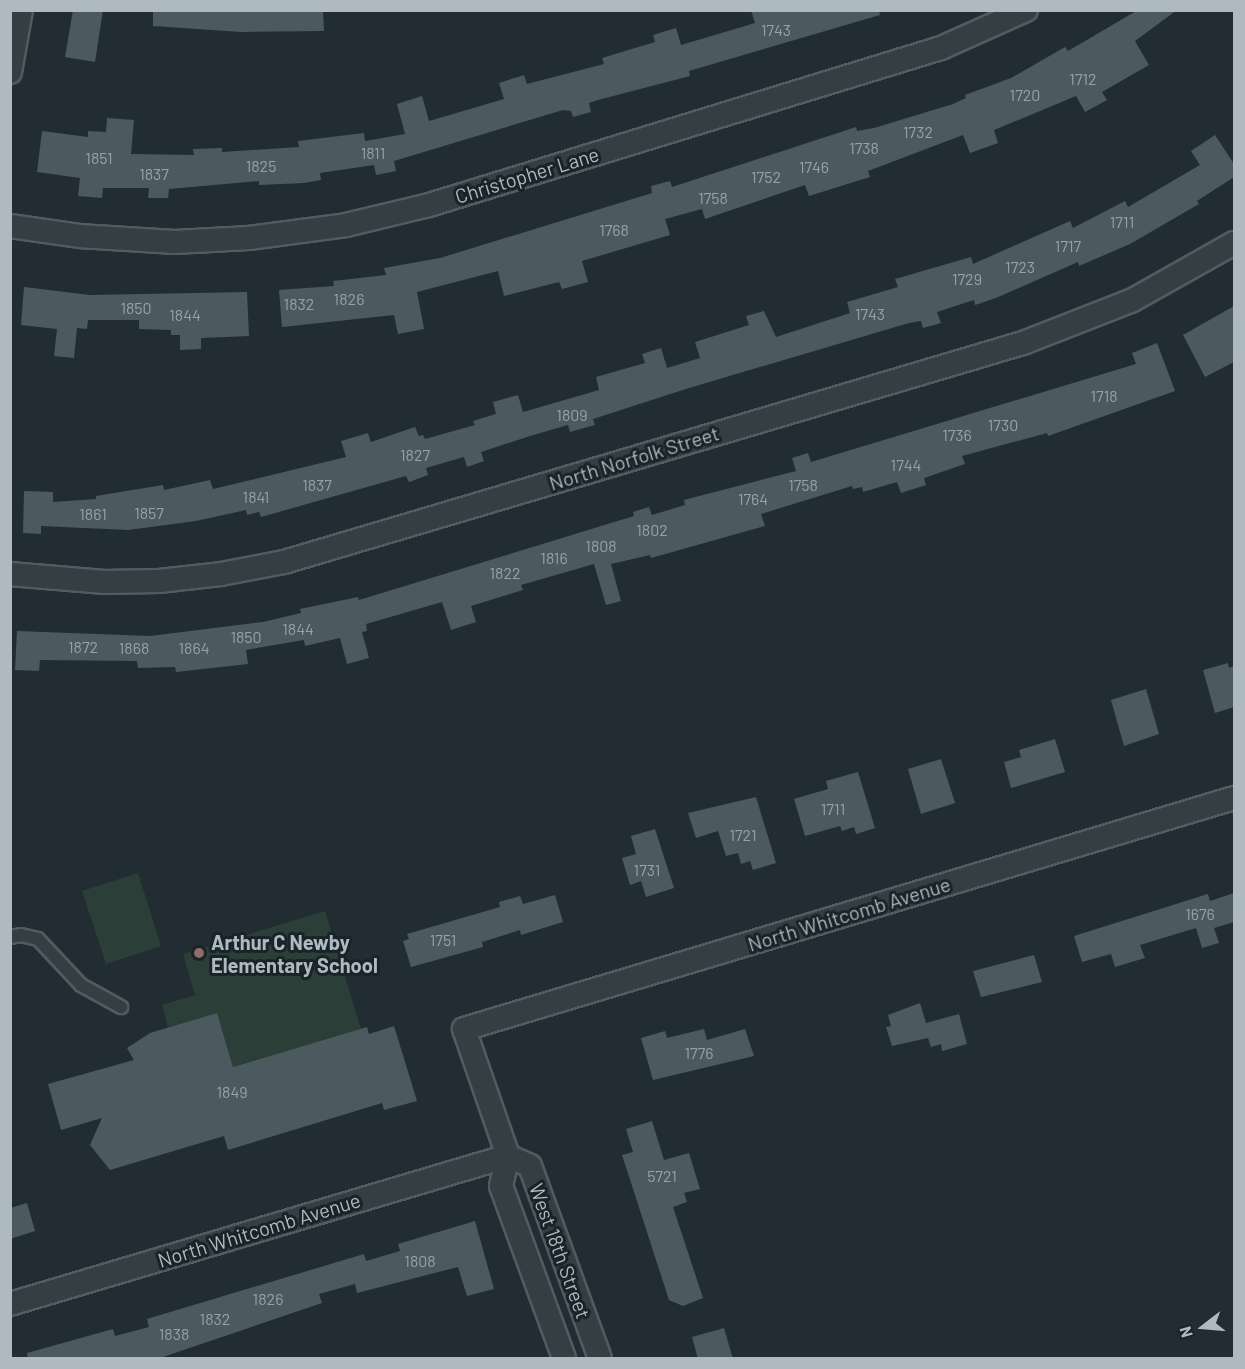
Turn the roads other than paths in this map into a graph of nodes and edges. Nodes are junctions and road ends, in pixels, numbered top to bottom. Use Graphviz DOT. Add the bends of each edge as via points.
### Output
graph roads {
  1 [pos="21,10"];
  2 [pos="1026,10"];
  3 [pos="10,72"];
  4 [pos="10,226"];
  5 [pos="1234,243"];
  6 [pos="10,574"];
  7 [pos="1234,798"];
  8 [pos="10,937"];
  9 [pos="121,1007"];
  10 [pos="508,1156"];
  11 [pos="10,1304"];
  12 [pos="564,1359"];
  13 [pos="600,1359"];
  1 -- 3 [label="street"];
  2 -- 4 [label="street, Christopher Lane" via="941,48 429,205 356,223 260,237 175,242 79,236"];
  5 -- 6 [label="street, North Norfolk Street" via="1131,301 1023,343 294,559 221,574 159,581 105,582"];
  7 -- 10 [label="street, North Whitcomb Avenue" via="464,1029"];
  8 -- 9 [label="lane" via="38,939 81,985"];
  10 -- 11 [label="street, North Whitcomb Avenue"];
  10 -- 12 [label="street, West 18th Street" via="501,1186"];
  10 -- 13 [label="street, West 18th Street" via="530,1166"];
}
